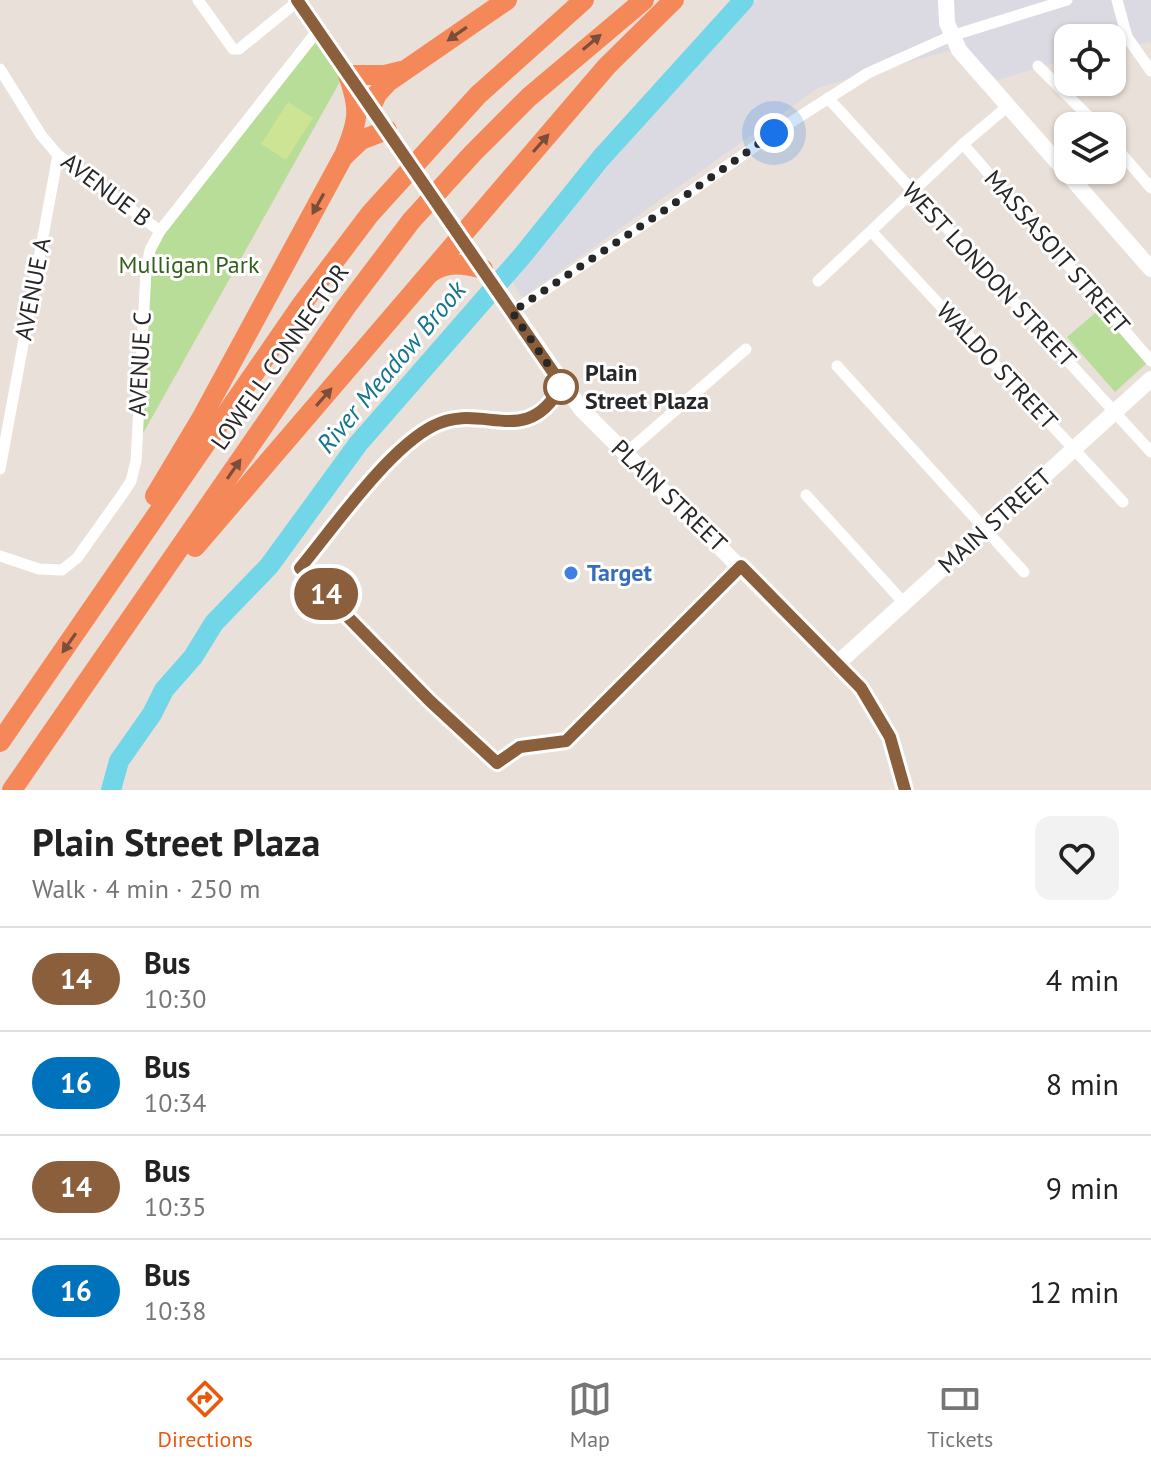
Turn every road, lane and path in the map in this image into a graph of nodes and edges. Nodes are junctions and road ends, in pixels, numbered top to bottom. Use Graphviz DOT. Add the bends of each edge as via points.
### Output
graph roads {
  1 [pos="198,0"];
  2 [pos="507,0"];
  3 [pos="584,0"];
  4 [pos="644,0"];
  5 [pos="674,0"];
  6 [pos="946,0"];
  7 [pos="1067,0"];
  8 [pos="1117,0"];
  9 [pos="301,2"];
  10 [pos="318,30"];
  11 [pos="951,36"];
  12 [pos="1038,66"];
  13 [pos="408,68"];
  14 [pos="0,69"];
  15 [pos="1151,71"];
  16 [pos="348,75"];
  17 [pos="828,98"];
  18 [pos="1008,106"];
  19 [pos="371,107"];
  20 [pos="1084,112"];
  21 [pos="387,130"];
  22 [pos="963,144"];
  23 [pos="58,155"];
  24 [pos="343,157"];
  25 [pos="1126,159"];
  26 [pos="1151,188"];
  27 [pos="912,192"];
  28 [pos="160,231"];
  29 [pos="871,231"];
  30 [pos="460,235"];
  31 [pos="483,269"];
  32 [pos="1151,269"];
  33 [pos="430,273"];
  34 [pos="818,281"];
  35 [pos="508,306"];
  36 [pos="746,349"];
  37 [pos="1151,361"];
  38 [pos="837,366"];
  39 [pos="1151,379"];
  40 [pos="1115,413"];
  41 [pos="1075,449"];
  42 [pos="1151,452"];
  43 [pos="626,453"];
  44 [pos="0,469"];
  45 [pos="806,495"];
  46 [pos="1123,502"];
  47 [pos="986,530"];
  48 [pos="0,556"];
  49 [pos="741,566"];
  50 [pos="1024,572"];
  51 [pos="904,603"];
  52 [pos="95,604"];
  53 [pos="126,626"];
  54 [pos="838,663"];
  55 [pos="566,741"];
  56 [pos="0,742"];
  57 [pos="12,790"];
  58 [pos="905,790"];
  1 -- 9 [label="street" via="233,49"];
  2 -- 13 [label="highway, one-way"];
  3 -- 52 [label="highway, LOWELL CONNECTOR" via="495,79 389,191 302,304"];
  53 -- 4 [label="highway, LOWELL CONNECTOR, one-way" via="411,221 549,78"];
  30 -- 5 [label="highway, one-way" via="607,66"];
  6 -- 11 [label="main road"];
  7 -- 11 [label="street"];
  8 -- 15 [label="street" via="1127,37"];
  9 -- 10 [label="main road, PLAIN STREET"];
  10 -- 16 [label="main road, PLAIN STREET"];
  10 -- 28 [label="street, AVENUE C"];
  11 -- 17 [label="street" via="888,62"];
  11 -- 18 [label="main road"];
  12 -- 20 [label="street"];
  13 -- 16 [label="highway" via="385,75"];
  13 -- 19 [label="highway" via="380,90"];
  14 -- 23 [label="street, AVENUE B"];
  16 -- 19 [label="main road, PLAIN STREET"];
  16 -- 24 [label="highway" via="358,108"];
  17 -- 27 [label="street, WEST LONDON STREET"];
  17 -- 35 [label="street"];
  18 -- 22 [label="street"];
  18 -- 32 [label="main road"];
  19 -- 21 [label="main road, PLAIN STREET"];
  21 -- 24 [label="highway" via="361,140"];
  21 -- 30 [label="main road, PLAIN STREET"];
  22 -- 27 [label="street"];
  22 -- 37 [label="street, MASSASOIT STREET"];
  23 -- 28 [label="street, AVENUE B"];
  23 -- 44 [label="street, AVENUE A"];
  24 -- 52 [label="highway, one-way"];
  25 -- 26 [label="street"];
  27 -- 29 [label="street"];
  27 -- 40 [label="street, WEST LONDON STREET"];
  28 -- 48 [label="street, AVENUE C" via="147,260 131,481 77,558 62,570 39,569"];
  29 -- 34 [label="street"];
  29 -- 41 [label="street, WALDO STREET"];
  30 -- 31 [label="main road, PLAIN STREET"];
  30 -- 33 [label="highway"];
  31 -- 33 [label="highway" via="447,265"];
  31 -- 35 [label="main road, PLAIN STREET"];
  53 -- 33 [label="highway, one-way"];
  35 -- 43 [label="main road, PLAIN STREET" via="581,409"];
  36 -- 43 [label="street"];
  38 -- 47 [label="street"];
  39 -- 40 [label="main road, MAIN STREET"];
  40 -- 41 [label="main road, MAIN STREET"];
  40 -- 42 [label="street, WEST LONDON STREET"];
  41 -- 46 [label="street, WALDO STREET"];
  41 -- 47 [label="main road, MAIN STREET"];
  43 -- 49 [label="main road, PLAIN STREET"];
  45 -- 51 [label="street"];
  47 -- 50 [label="street"];
  47 -- 51 [label="main road, MAIN STREET"];
  49 -- 54 [label="main road, PLAIN STREET"];
  49 -- 55 [label="street"];
  51 -- 54 [label="main road, MAIN STREET"];
  52 -- 56 [label="highway, LOWELL CONNECTOR, one-way"];
  53 -- 57 [label="highway, LOWELL CONNECTOR"];
  54 -- 58 [label="main road, PLAIN STREET" via="882,719"];
}
